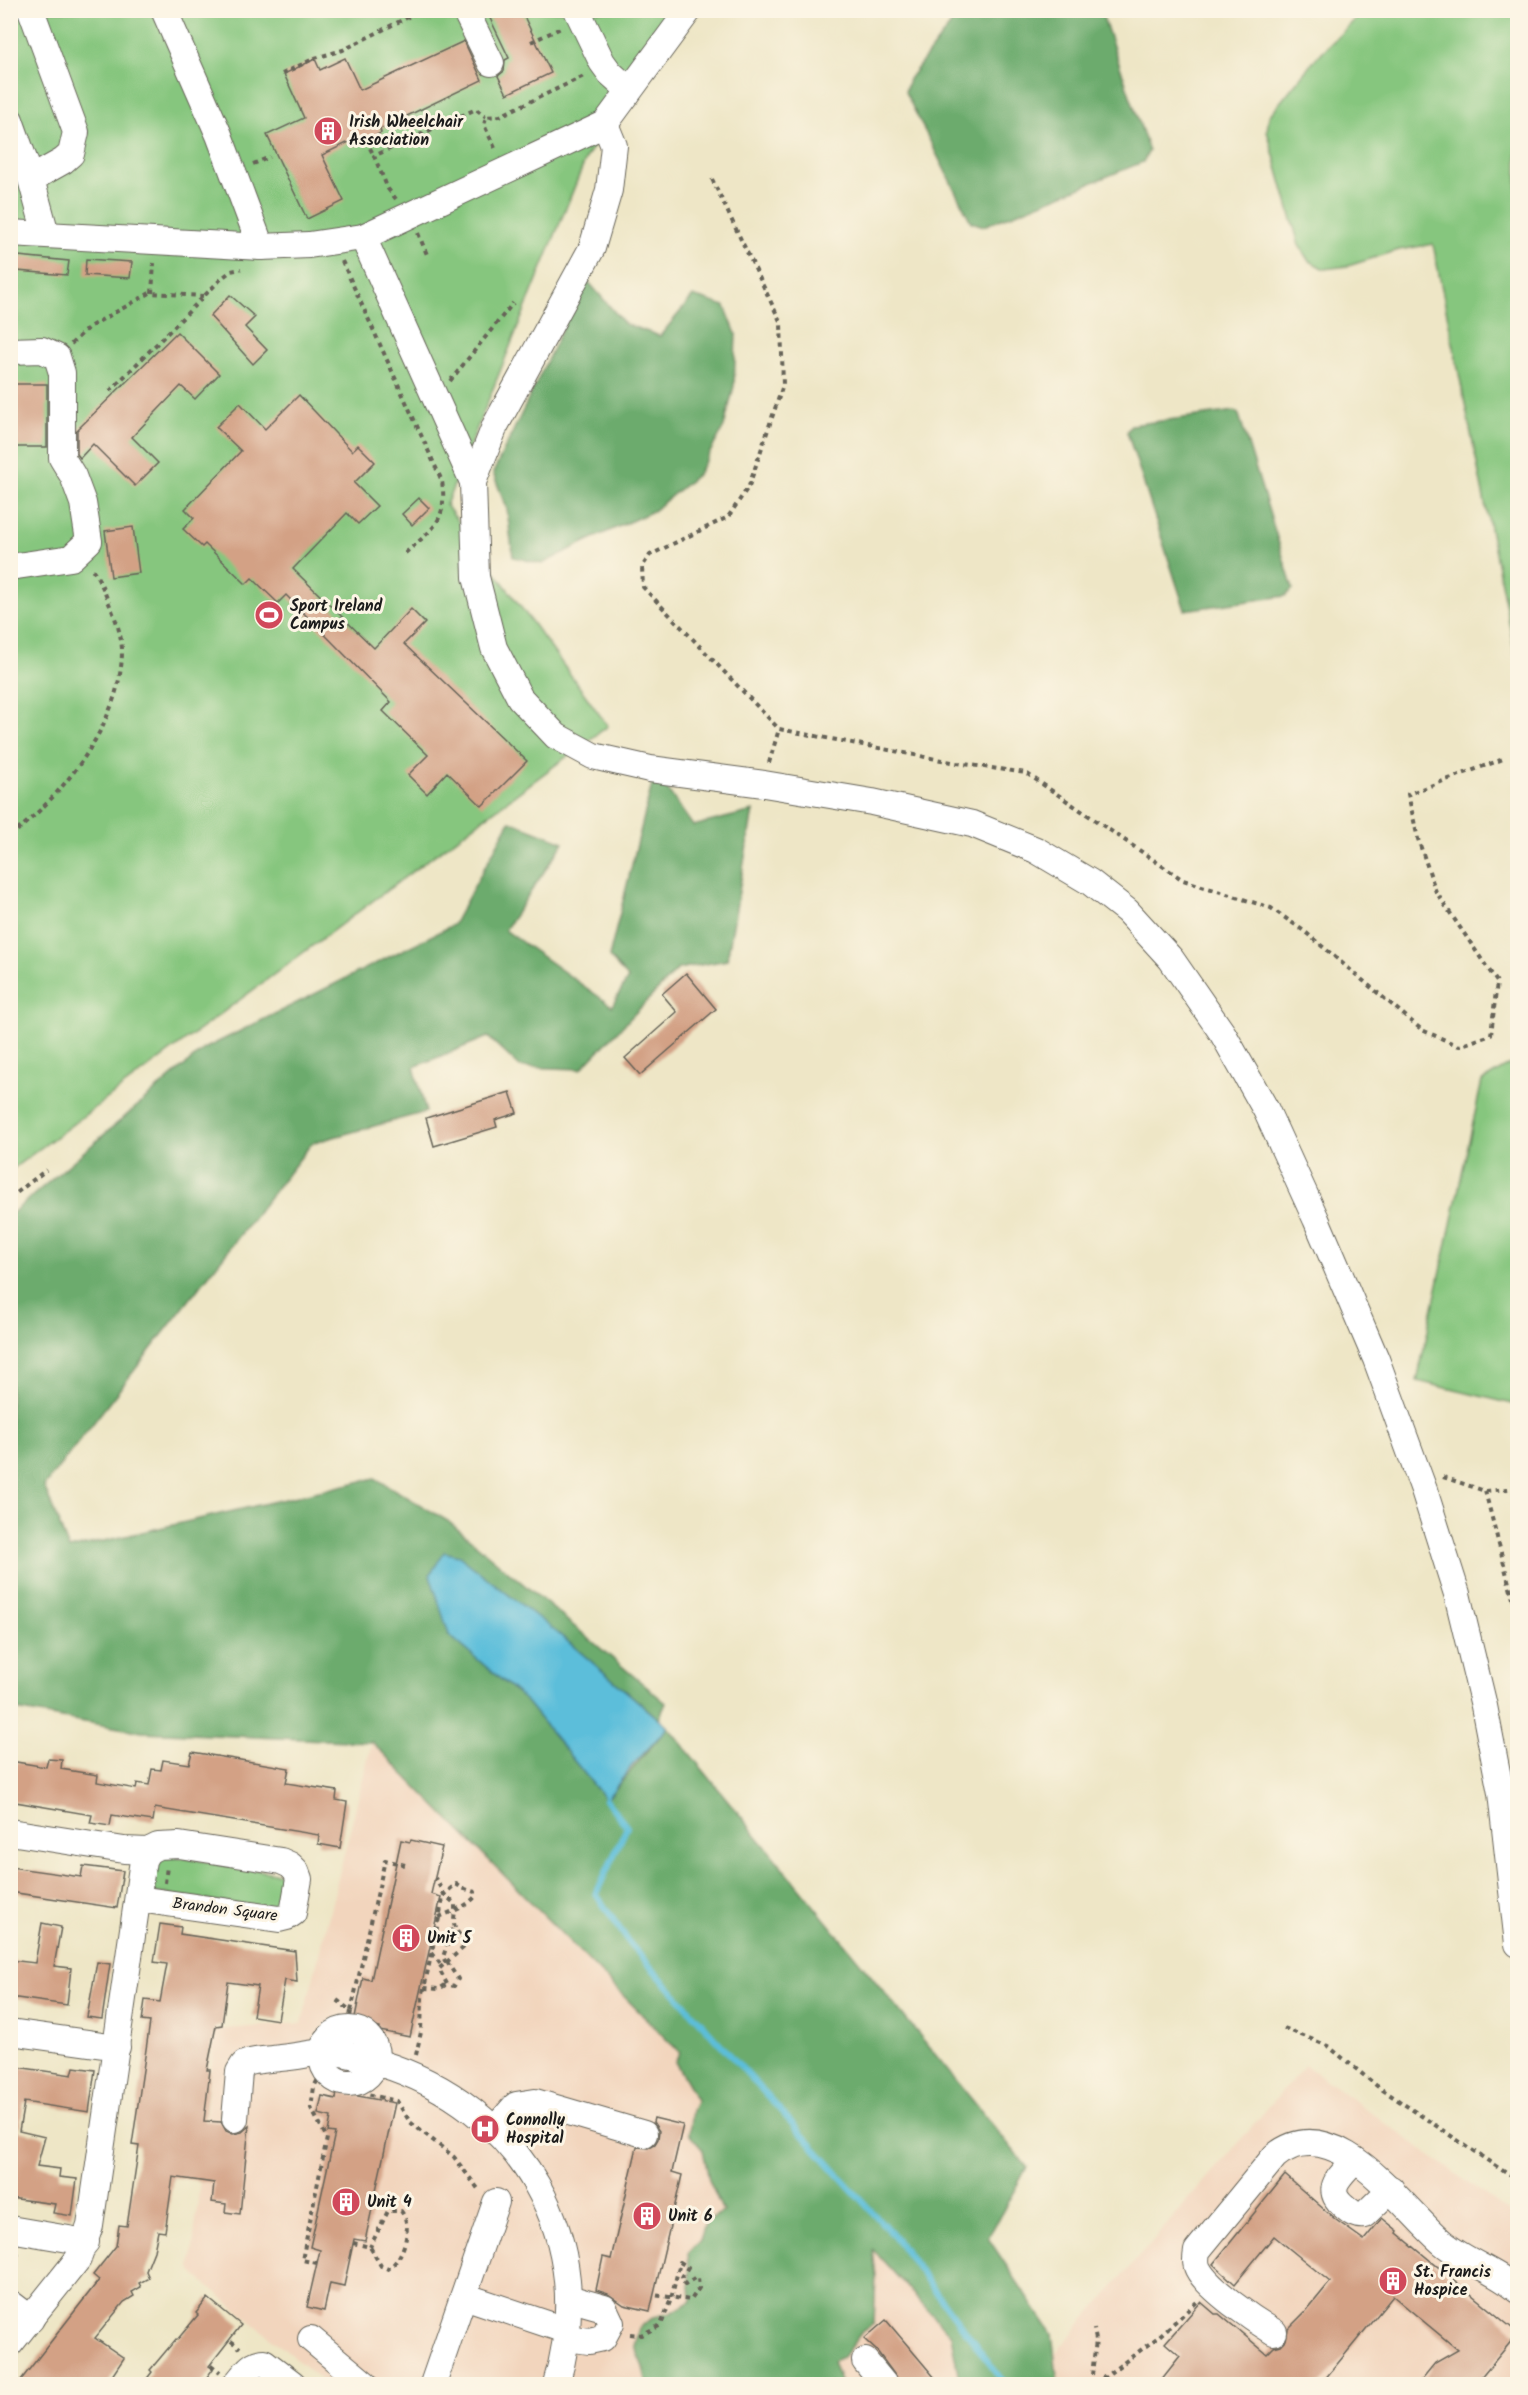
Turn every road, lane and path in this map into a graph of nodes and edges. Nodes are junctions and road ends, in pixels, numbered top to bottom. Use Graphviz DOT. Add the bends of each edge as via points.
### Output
graph roads {
  1 [pos="31,10"];
  2 [pos="164,10"];
  3 [pos="422,10"];
  4 [pos="465,10"];
  5 [pos="577,10"];
  6 [pos="689,10"];
  7 [pos="491,63"];
  8 [pos="593,71"];
  9 [pos="282,74"];
  10 [pos="629,90"];
  11 [pos="486,117"];
  12 [pos="10,120"];
  13 [pos="605,124"];
  14 [pos="366,140"];
  15 [pos="495,148"];
  16 [pos="374,156"];
  17 [pos="31,179"];
  18 [pos="711,179"];
  19 [pos="388,189"];
  20 [pos="417,231"];
  21 [pos="10,232"];
  22 [pos="46,234"];
  23 [pos="407,236"];
  24 [pos="366,245"];
  25 [pos="256,257"];
  26 [pos="204,296"];
  27 [pos="513,303"];
  28 [pos="10,351"];
  29 [pos="57,357"];
  30 [pos="442,378"];
  31 [pos="110,391"];
  32 [pos="473,482"];
  33 [pos="77,553"];
  34 [pos="403,555"];
  35 [pos="10,567"];
  36 [pos="779,729"];
  37 [pos="1506,758"];
  38 [pos="764,784"];
  39 [pos="10,836"];
  40 [pos="46,1170"];
  41 [pos="10,1198"];
  42 [pos="1416,1468"];
  43 [pos="1518,1488"];
  44 [pos="1485,1491"];
  45 [pos="1518,1618"];
  46 [pos="10,1832"];
  47 [pos="159,1848"];
  48 [pos="405,1865"];
  49 [pos="435,1878"];
  50 [pos="444,1894"];
  51 [pos="150,1900"];
  52 [pos="455,1910"];
  53 [pos="439,1917"];
  54 [pos="454,1928"];
  55 [pos="460,1935"];
  56 [pos="434,1940"];
  57 [pos="1518,1944"];
  58 [pos="431,1953"];
  59 [pos="445,1964"];
  60 [pos="447,1984"];
  61 [pos="424,1988"];
  62 [pos="337,2000"];
  63 [pos="350,2020"];
  64 [pos="1284,2028"];
  65 [pos="10,2032"];
  66 [pos="117,2047"];
  67 [pos="325,2061"];
  68 [pos="375,2062"];
  69 [pos="410,2073"];
  70 [pos="357,2082"];
  71 [pos="235,2119"];
  72 [pos="495,2129"];
  73 [pos="644,2133"];
  74 [pos="1355,2160"];
  75 [pos="1518,2181"];
  76 [pos="1391,2189"];
  77 [pos="496,2203"];
  78 [pos="10,2229"];
  79 [pos="86,2242"];
  80 [pos="353,2243"];
  81 [pos="370,2247"];
  82 [pos="317,2263"];
  83 [pos="1518,2290"];
  84 [pos="654,2295"];
  85 [pos="1224,2295"];
  86 [pos="464,2296"];
  87 [pos="568,2298"];
  88 [pos="671,2299"];
  89 [pos="10,2302"];
  90 [pos="32,2319"];
  91 [pos="1094,2329"];
  92 [pos="608,2331"];
  93 [pos="1274,2332"];
  94 [pos="568,2334"];
  95 [pos="311,2339"];
  96 [pos="10,2344"];
  97 [pos="865,2361"];
  98 [pos="236,2385"];
  99 [pos="293,2385"];
  100 [pos="365,2385"];
  101 [pos="433,2385"];
  102 [pos="556,2385"];
  103 [pos="884,2385"];
  104 [pos="1093,2385"];
  1 -- 17 [label="street" via="76,132 71,154"];
  2 -- 25 [label="street" via="219,135"];
  3 -- 9 [label="path" via="343,50"];
  4 -- 7 [label="street"];
  5 -- 10 [label="street" via="602,62"];
  6 -- 10 [label="street"];
  8 -- 11 [label="path" via="500,116"];
  10 -- 13 [label="street"];
  11 -- 15 [label="path" via="484,125"];
  11 -- 16 [label="path" via="476,109"];
  12 -- 17 [label="street"];
  13 -- 24 [label="street"];
  13 -- 32 [label="street" via="614,146 609,190 592,248 495,426"];
  14 -- 16 [label="path"];
  16 -- 19 [label="path"];
  17 -- 22 [label="street"];
  18 -- 36 [label="path" via="781,323 783,385 749,486 728,517 650,555 642,567 643,587"];
  20 -- 23 [label="path"];
  21 -- 22 [label="street"];
  22 -- 25 [label="street"];
  24 -- 25 [label="street" via="309,245"];
  24 -- 32 [label="street"];
  24 -- 34 [label="path" via="362,256 340,257 442,481 441,516"];
  25 -- 26 [label="path" via="231,271"];
  26 -- 29 [label="path" via="150,293 89,327"];
  26 -- 31 [label="path"];
  27 -- 30 [label="path" via="448,383"];
  28 -- 29 [label="street" via="42,350"];
  29 -- 33 [label="street" via="62,373 62,458 83,503 89,541"];
  32 -- 38 [label="street" via="476,577 494,648 520,698 556,736 593,756 650,769"];
  33 -- 35 [label="street" via="71,558"];
  33 -- 39 [label="path" via="94,571 118,624 121,672 112,704 79,764 43,809"];
  36 -- 37 [label="path" via="1026,773 1182,880 1271,908 1422,1030 1459,1046 1491,1035 1497,982 1436,892 1408,794"];
  36 -- 38 [label="path"];
  38 -- 42 [label="street" via="972,824 1036,850 1090,882 1127,911 1171,959 1223,1034 1266,1110 1371,1348"];
  40 -- 41 [label="path"];
  42 -- 44 [label="path"];
  42 -- 57 [label="street" via="1457,1594 1484,1706 1501,1793"];
  43 -- 44 [label="path"];
  44 -- 45 [label="path"];
  46 -- 47 [label="street, Brandon Square" via="124,1850"];
  47 -- 51 [label="path"];
  47 -- 51 [label="street" via="143,1860"];
  47 -- 51 [label="street, Brandon Square" via="281,1861 290,1865 299,1879 295,1907 287,1917 279,1919"];
  48 -- 63 [label="path" via="385,1860"];
  49 -- 50 [label="path"];
  50 -- 52 [label="path" via="455,1904"];
  50 -- 52 [label="path" via="456,1884 475,1892 470,1903"];
  50 -- 53 [label="path"];
  51 -- 66 [label="street"];
  52 -- 53 [label="path"];
  52 -- 54 [label="path"];
  53 -- 56 [label="path"];
  54 -- 55 [label="path"];
  54 -- 56 [label="path" via="443,1939"];
  55 -- 59 [label="path" via="447,1945 442,1957"];
  55 -- 59 [label="path" via="463,1948"];
  56 -- 58 [label="path"];
  58 -- 59 [label="path"];
  58 -- 61 [label="path"];
  59 -- 60 [label="path" via="440,1972"];
  59 -- 60 [label="path" via="458,1979 454,1986"];
  60 -- 61 [label="path" via="439,1989"];
  61 -- 69 [label="path" via="421,2032"];
  62 -- 63 [label="path"];
  63 -- 67 [label="street" via="330,2037"];
  63 -- 68 [label="street" via="374,2045"];
  64 -- 75 [label="path" via="1328,2046 1377,2086"];
  65 -- 66 [label="street"];
  66 -- 79 [label="street"];
  67 -- 68 [label="street" via="355,2056"];
  67 -- 70 [label="street" via="339,2081"];
  67 -- 71 [label="street" via="244,2064 239,2072"];
  67 -- 82 [label="path" via="311,2108 327,2139 302,2260"];
  68 -- 69 [label="street"];
  68 -- 70 [label="street" via="365,2078"];
  69 -- 72 [label="street" via="463,2102"];
  70 -- 77 [label="path" via="367,2094 397,2101 410,2122 454,2157 480,2190 494,2195 492,2203"];
  72 -- 73 [label="street" via="516,2105 535,2102"];
  72 -- 87 [label="street" via="522,2160 551,2216"];
  74 -- 76 [label="street"];
  74 -- 76 [label="street" via="1335,2184 1336,2200 1356,2215 1364,2215"];
  74 -- 85 [label="street" via="1327,2146 1310,2143 1289,2147 1268,2164 1197,2251 1199,2271"];
  76 -- 83 [label="street" via="1444,2244"];
  77 -- 86 [label="street"];
  78 -- 79 [label="street"];
  79 -- 90 [label="street" via="78,2259"];
  80 -- 81 [label="path"];
  81 -- 81 [label="path" via="381,2266 388,2269 397,2261 407,2224 401,2211 388,2211"];
  84 -- 88 [label="path"];
  85 -- 93 [label="street"];
  85 -- 104 [label="path" via="1212,2309 1200,2300 1157,2338"];
  86 -- 94 [label="street"];
  86 -- 101 [label="street"];
  87 -- 92 [label="street" via="604,2308 611,2324"];
  87 -- 94 [label="street"];
  88 -- 88 [label="path" via="676,2280 680,2262 688,2267 682,2282 696,2277 699,2288 691,2300"];
  88 -- 92 [label="path" via="661,2325 651,2332 641,2335"];
  89 -- 90 [label="street"];
  90 -- 96 [label="street"];
  91 -- 104 [label="path"];
  92 -- 94 [label="street" via="597,2340"];
  94 -- 102 [label="street"];
  95 -- 100 [label="street"];
  97 -- 103 [label="street"];
  98 -- 99 [label="street" via="257,2362 264,2362"];
}
